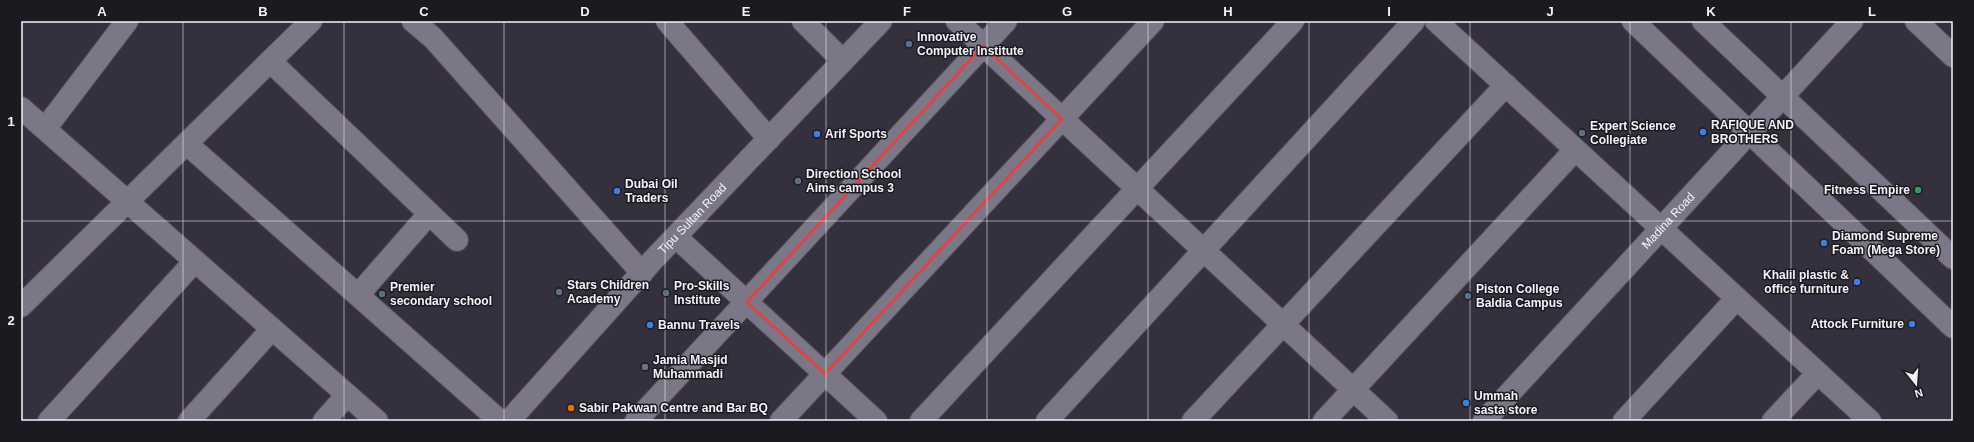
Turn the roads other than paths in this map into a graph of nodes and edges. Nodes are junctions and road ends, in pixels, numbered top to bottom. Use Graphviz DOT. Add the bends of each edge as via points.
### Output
graph roads {
  1 [pos="126,21"];
  2 [pos="311,21"];
  3 [pos="413,21"];
  4 [pos="667,21"];
  5 [pos="803,21"];
  6 [pos="881,21"];
  7 [pos="957,21"];
  8 [pos="1006,21"];
  9 [pos="1153,21"];
  10 [pos="1293,21"];
  11 [pos="1414,21"];
  12 [pos="1436,21"];
  13 [pos="1633,21"];
  14 [pos="1703,21"];
  15 [pos="1852,21"];
  16 [pos="1916,21"];
  17 [pos="983,46"];
  18 [pos="1953,56"];
  19 [pos="270,61"];
  20 [pos="843,61"];
  21 [pos="1506,85"];
  22 [pos="1782,96"];
  23 [pos="21,108"];
  24 [pos="1062,119"];
  25 [pos="45,129"];
  26 [pos="1750,133"];
  27 [pos="769,139"];
  28 [pos="187,144"];
  29 [pos="1576,150"];
  30 [pos="1137,188"];
  31 [pos="128,202"];
  32 [pos="429,214"];
  33 [pos="1662,229"];
  34 [pos="676,236"];
  35 [pos="457,240"];
  36 [pos="1203,250"];
  37 [pos="1953,258"];
  38 [pos="195,261"];
  39 [pos="642,273"];
  40 [pos="358,295"];
  41 [pos="1737,298"];
  42 [pos="747,302"];
  43 [pos="21,306"];
  44 [pos="1283,325"];
  45 [pos="1953,327"];
  46 [pos="272,329"];
  47 [pos="1818,373"];
  48 [pos="825,374"];
  49 [pos="1353,390"];
  50 [pos="347,395"];
  51 [pos="49,421"];
  52 [pos="189,421"];
  53 [pos="324,421"];
  54 [pos="377,421"];
  55 [pos="500,421"];
  56 [pos="509,421"];
  57 [pos="636,421"];
  58 [pos="781,421"];
  59 [pos="876,421"];
  60 [pos="921,421"];
  61 [pos="1047,421"];
  62 [pos="1193,421"];
  63 [pos="1324,421"];
  64 [pos="1387,421"];
  65 [pos="1484,421"];
  66 [pos="1624,421"];
  67 [pos="1773,421"];
  68 [pos="1870,421"];
  1 -- 25 [label="street"];
  2 -- 19 [label="street"];
  3 -- 39 [label="street" via="433,38"];
  4 -- 27 [label="street"];
  5 -- 20 [label="street"];
  6 -- 20 [label="street, Tipu Sultan Road"];
  7 -- 17 [label="street"];
  8 -- 17 [label="street"];
  9 -- 24 [label="street"];
  10 -- 30 [label="street"];
  11 -- 36 [label="street"];
  12 -- 21 [label="street"];
  13 -- 26 [label="street"];
  14 -- 22 [label="street"];
  15 -- 22 [label="street, Madina Road"];
  16 -- 18 [label="street"];
  17 -- 24 [label="street"];
  17 -- 42 [label="street"];
  19 -- 28 [label="street"];
  19 -- 32 [label="street"];
  20 -- 27 [label="street, Tipu Sultan Road"];
  21 -- 29 [label="street"];
  21 -- 44 [label="street"];
  22 -- 26 [label="street, Madina Road"];
  22 -- 37 [label="street"];
  23 -- 25 [label="street"];
  24 -- 30 [label="street"];
  24 -- 48 [label="street"];
  25 -- 31 [label="street"];
  26 -- 33 [label="street, Madina Road"];
  26 -- 45 [label="street"];
  27 -- 34 [label="street, Tipu Sultan Road"];
  28 -- 31 [label="street"];
  28 -- 40 [label="street"];
  29 -- 33 [label="street"];
  29 -- 49 [label="street"];
  30 -- 36 [label="street"];
  30 -- 60 [label="street"];
  31 -- 38 [label="street"];
  31 -- 43 [label="street"];
  32 -- 35 [label="street"];
  32 -- 40 [label="street"];
  33 -- 41 [label="street"];
  33 -- 65 [label="street, Madina Road"];
  34 -- 39 [label="street, Tipu Sultan Road"];
  34 -- 42 [label="street"];
  36 -- 44 [label="street"];
  36 -- 61 [label="street"];
  38 -- 46 [label="street"];
  38 -- 51 [label="street"];
  39 -- 56 [label="street, Tipu Sultan Road"];
  40 -- 55 [label="street"];
  41 -- 47 [label="street"];
  41 -- 66 [label="street"];
  42 -- 48 [label="street"];
  42 -- 57 [label="street"];
  44 -- 49 [label="street"];
  44 -- 62 [label="street"];
  46 -- 50 [label="street"];
  46 -- 52 [label="street"];
  47 -- 67 [label="street"];
  47 -- 68 [label="street"];
  48 -- 58 [label="street"];
  48 -- 59 [label="street"];
  49 -- 63 [label="street"];
  49 -- 64 [label="street"];
  50 -- 53 [label="street"];
  50 -- 54 [label="street"];
}
